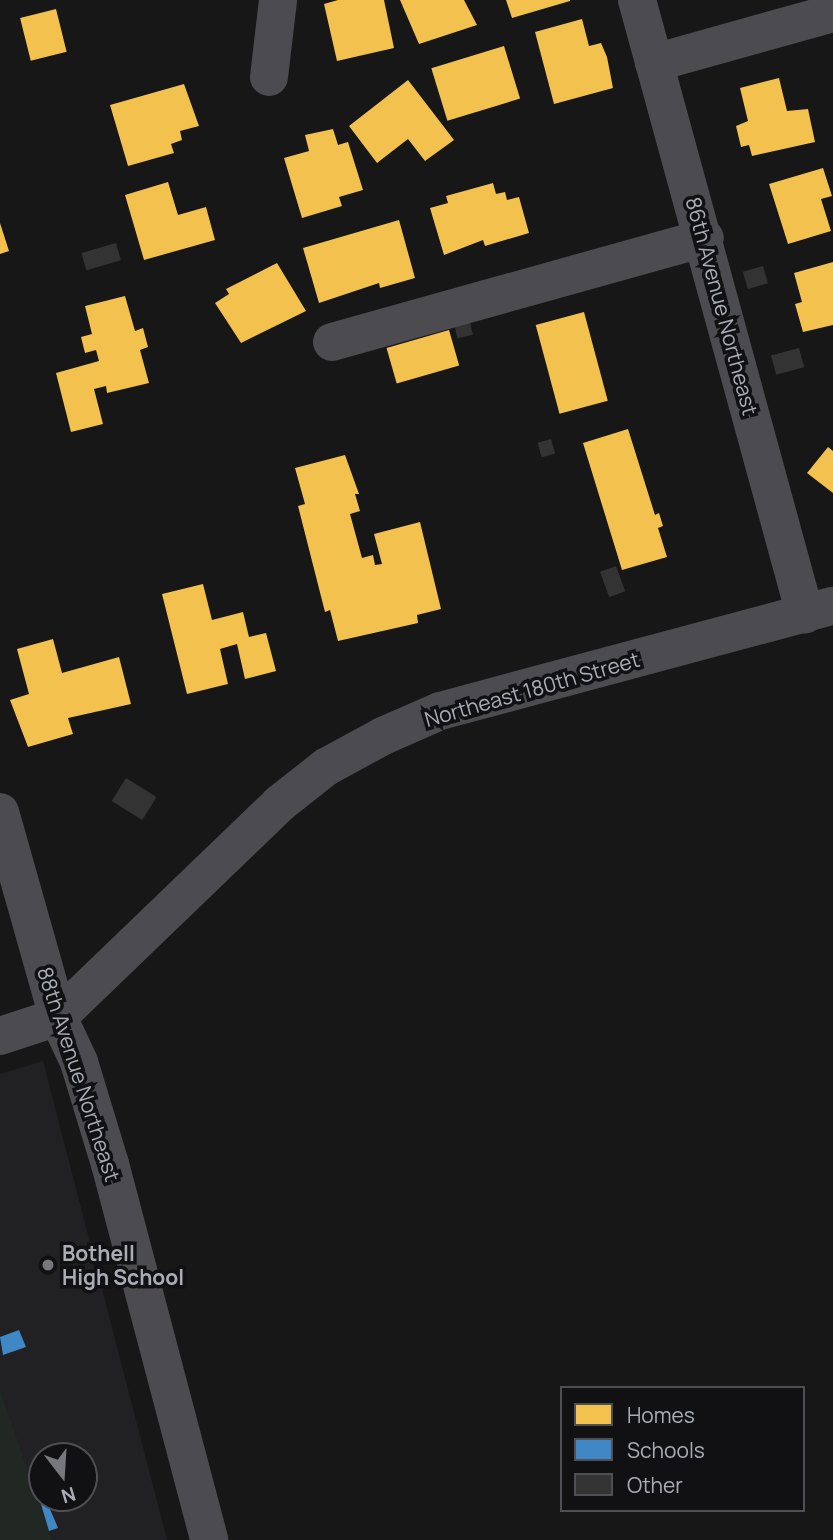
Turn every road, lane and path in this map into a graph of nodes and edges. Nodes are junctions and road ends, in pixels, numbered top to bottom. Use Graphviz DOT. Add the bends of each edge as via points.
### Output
graph roads {
  1 [pos="278,0"];
  2 [pos="637,0"];
  3 [pos="833,13"];
  4 [pos="654,63"];
  5 [pos="269,77"];
  6 [pos="705,238"];
  7 [pos="332,342"];
  8 [pos="819,610"];
  9 [pos="0,811"];
  10 [pos="58,1017"];
  11 [pos="0,1036"];
  12 [pos="209,1540"];
  1 -- 5 [label="street"];
  2 -- 4 [label="street, 86th Avenue Northeast"];
  3 -- 4 [label="street"];
  4 -- 6 [label="street, 86th Avenue Northeast"];
  6 -- 7 [label="street"];
  6 -- 8 [label="street, 86th Avenue Northeast"];
  8 -- 10 [label="street, Northeast 180th Street" via="440,711 326,767 279,804"];
  9 -- 10 [label="street, 88th Avenue Northeast"];
  10 -- 11 [label="street, Northeast 180th Street"];
  10 -- 12 [label="street, 88th Avenue Northeast" via="79,1062 110,1164"];
}
